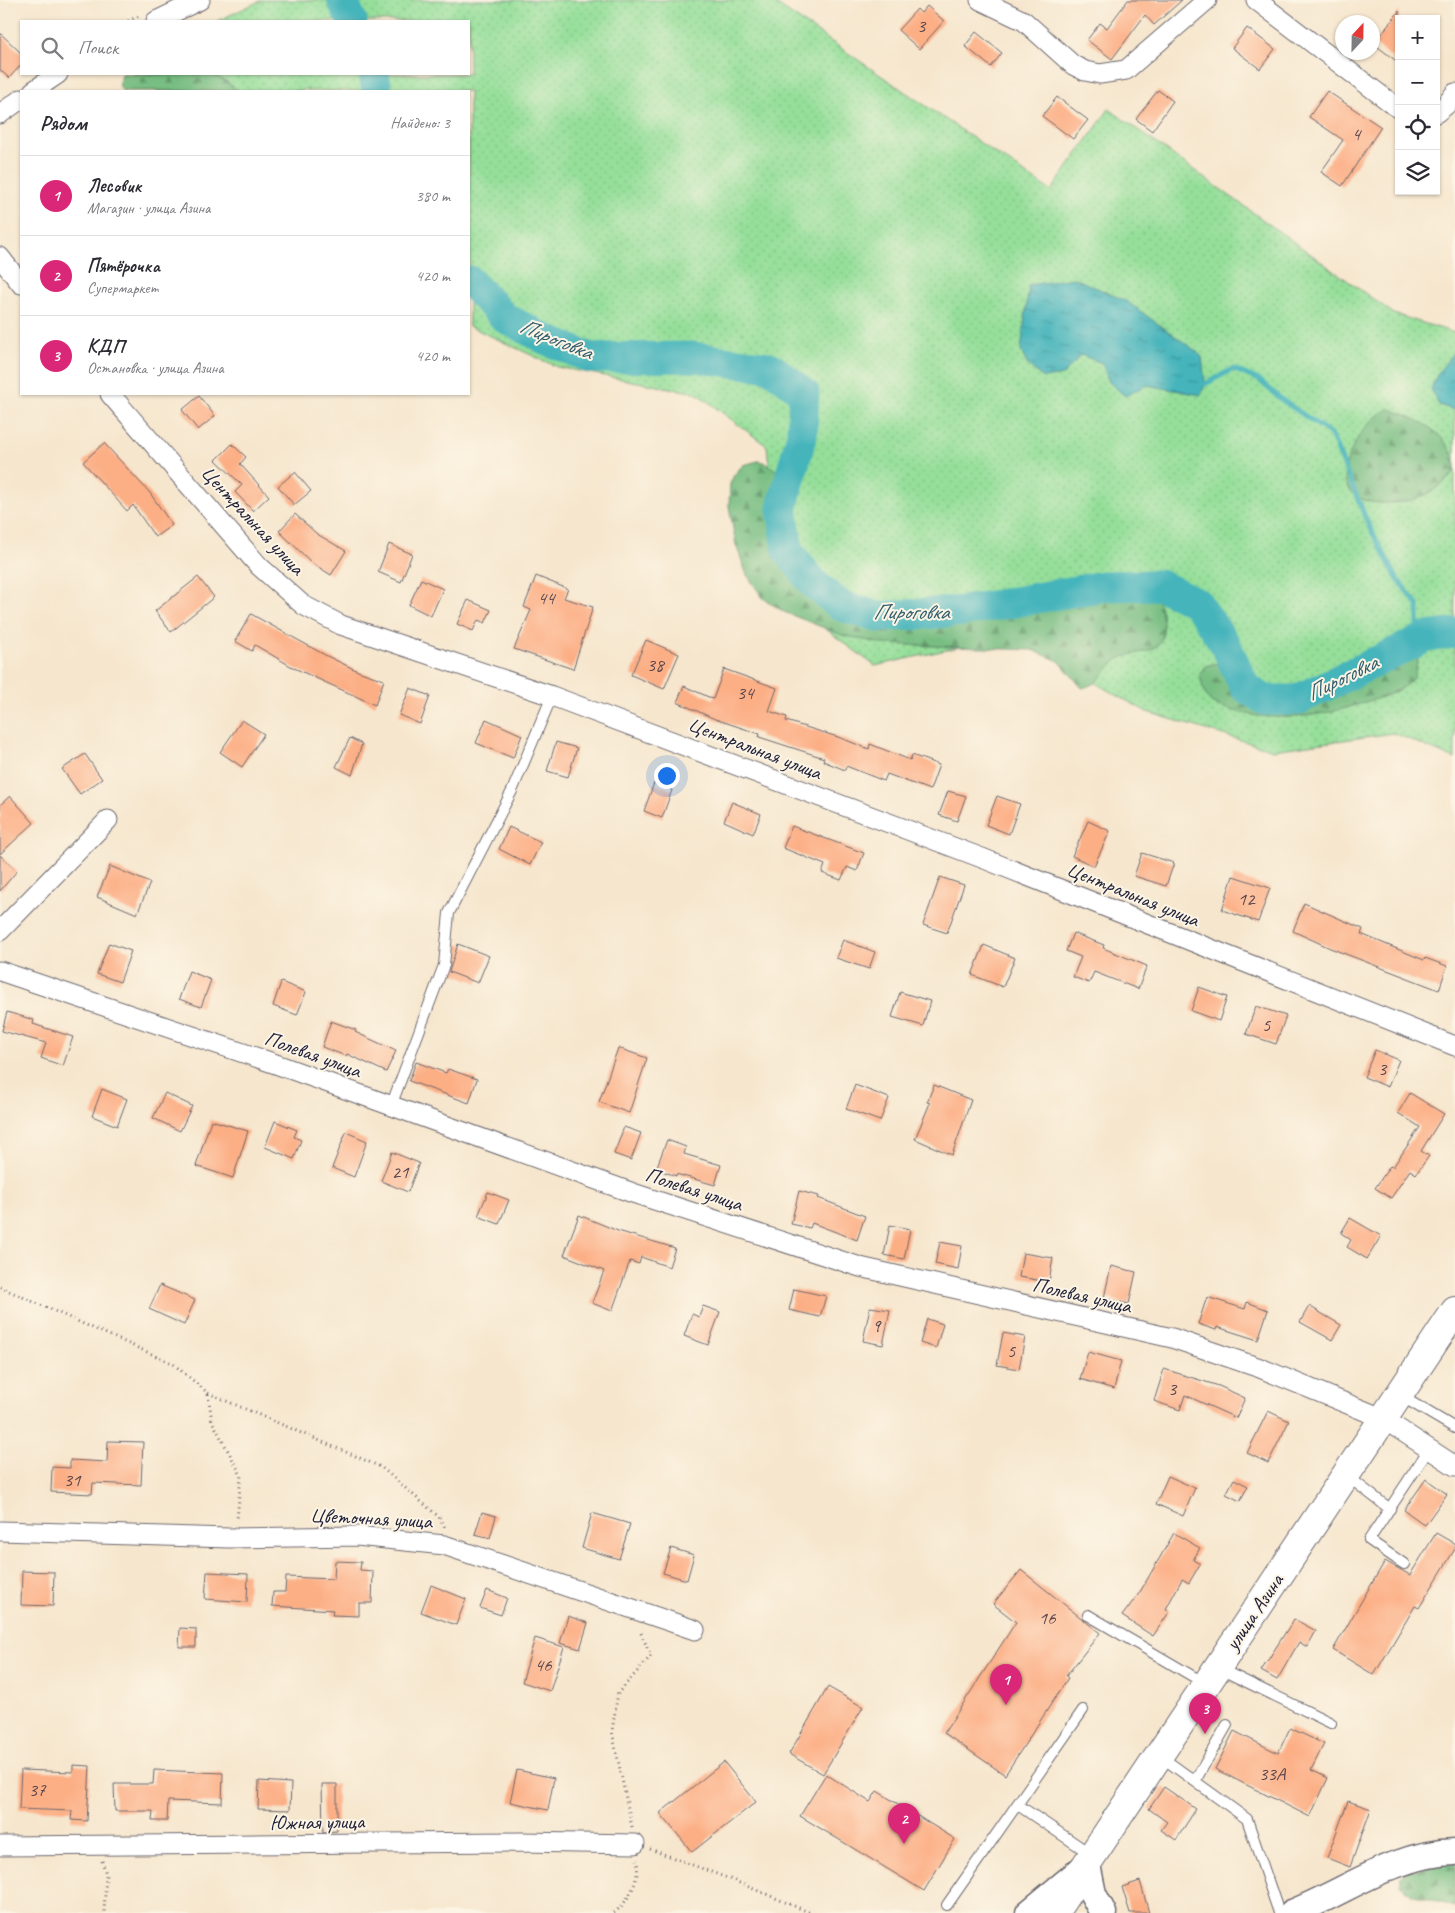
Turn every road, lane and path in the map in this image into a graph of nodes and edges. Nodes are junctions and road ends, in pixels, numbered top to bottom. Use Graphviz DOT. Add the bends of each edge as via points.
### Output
graph roads {
  1 [pos="200,0"];
  2 [pos="980,0"];
  3 [pos="1207,0"];
  4 [pos="1256,0"];
  5 [pos="158,20"];
  6 [pos="57,75"];
  7 [pos="34,90"];
  8 [pos="1455,93"];
  9 [pos="20,101"];
  10 [pos="1395,106"];
  11 [pos="1440,110"];
  12 [pos="0,114"];
  13 [pos="0,258"];
  14 [pos="20,283"];
  15 [pos="111,395"];
  16 [pos="552,696"];
  17 [pos="108,820"];
  18 [pos="0,931"];
  19 [pos="0,972"];
  20 [pos="1455,1046"];
  21 [pos="391,1106"];
  22 [pos="0,1287"];
  23 [pos="1455,1311"];
  24 [pos="208,1393"];
  25 [pos="1398,1395"];
  26 [pos="1382,1418"];
  27 [pos="1455,1428"];
  28 [pos="1429,1449"];
  29 [pos="1455,1466"];
  30 [pos="1345,1475"];
  31 [pos="1390,1509"];
  32 [pos="0,1531"];
  33 [pos="229,1538"];
  34 [pos="458,1551"];
  35 [pos="1404,1564"];
  36 [pos="626,1606"];
  37 [pos="1088,1615"];
  38 [pos="695,1630"];
  39 [pos="1212,1676"];
  40 [pos="1083,1710"];
  41 [pos="1331,1724"];
  42 [pos="1227,1725"];
  43 [pos="1159,1755"];
  44 [pos="1195,1781"];
  45 [pos="1018,1805"];
  46 [pos="635,1844"];
  47 [pos="0,1846"];
  48 [pos="97,1846"];
  49 [pos="1455,1852"];
  50 [pos="1090,1860"];
  51 [pos="947,1905"];
  52 [pos="104,1913"];
  53 [pos="614,1913"];
  54 [pos="811,1913"];
  55 [pos="1029,1913"];
  56 [pos="1054,1913"];
  57 [pos="1103,1913"];
  58 [pos="1279,1913"];
  59 [pos="1292,1913"];
  1 -- 5 [label="street"];
  2 -- 3 [label="street" via="1024,21 1073,65 1100,74 1126,70"];
  4 -- 10 [label="street"];
  6 -- 7 [label="street"];
  8 -- 11 [label="street"];
  9 -- 12 [label="street"];
  13 -- 14 [label="street"];
  15 -- 16 [label="street, Центральная улица" via="260,566 303,605 341,625"];
  16 -- 20 [label="street, Центральная улица" via="982,858"];
  16 -- 21 [label="lane" via="512,791 449,913 444,965"];
  17 -- 18 [label="street"];
  19 -- 21 [label="street, Полевая улица"];
  21 -- 26 [label="street, Полевая улица" via="633,1193 860,1267 1172,1338 1260,1368"];
  22 -- 24 [label="path" via="172,1363"];
  23 -- 25 [label="main road, улица Азина"];
  24 -- 33 [label="path" via="212,1421 241,1475 237,1520"];
  24 -- 34 [label="path" via="380,1467 439,1517"];
  25 -- 26 [label="main road, улица Азина"];
  25 -- 27 [label="lane"];
  26 -- 28 [label="street, Полевая улица"];
  26 -- 30 [label="main road, улица Азина"];
  28 -- 29 [label="street, Полевая улица"];
  28 -- 31 [label="lane"];
  30 -- 31 [label="lane"];
  30 -- 39 [label="main road, улица Азина"];
  31 -- 35 [label="lane" via="1369,1540"];
  32 -- 33 [label="street, Цветочная улица"];
  33 -- 34 [label="street, Цветочная улица" via="357,1536 444,1545"];
  34 -- 36 [label="street, Цветочная улица"];
  36 -- 38 [label="street, Цветочная улица"];
  36 -- 46 [label="path" via="626,1618 640,1631 651,1656 618,1693 612,1731"];
  37 -- 39 [label="lane"];
  39 -- 41 [label="lane"];
  39 -- 43 [label="main road, улица Азина"];
  40 -- 45 [label="lane"];
  42 -- 44 [label="lane"];
  43 -- 44 [label="lane"];
  43 -- 50 [label="main road, улица Азина"];
  44 -- 58 [label="lane" via="1247,1819"];
  45 -- 50 [label="lane"];
  45 -- 51 [label="lane"];
  46 -- 48 [label="street, Южная улица"];
  46 -- 53 [label="path" via="638,1867 634,1887 623,1906"];
  46 -- 54 [label="path"];
  47 -- 48 [label="street, Южная улица"];
  48 -- 52 [label="path" via="106,1874"];
  49 -- 59 [label="main road" via="1404,1861"];
  50 -- 55 [label="main road"];
  50 -- 56 [label="main road, улица Азина"];
  50 -- 57 [label="main road" via="1092,1894"];
}
